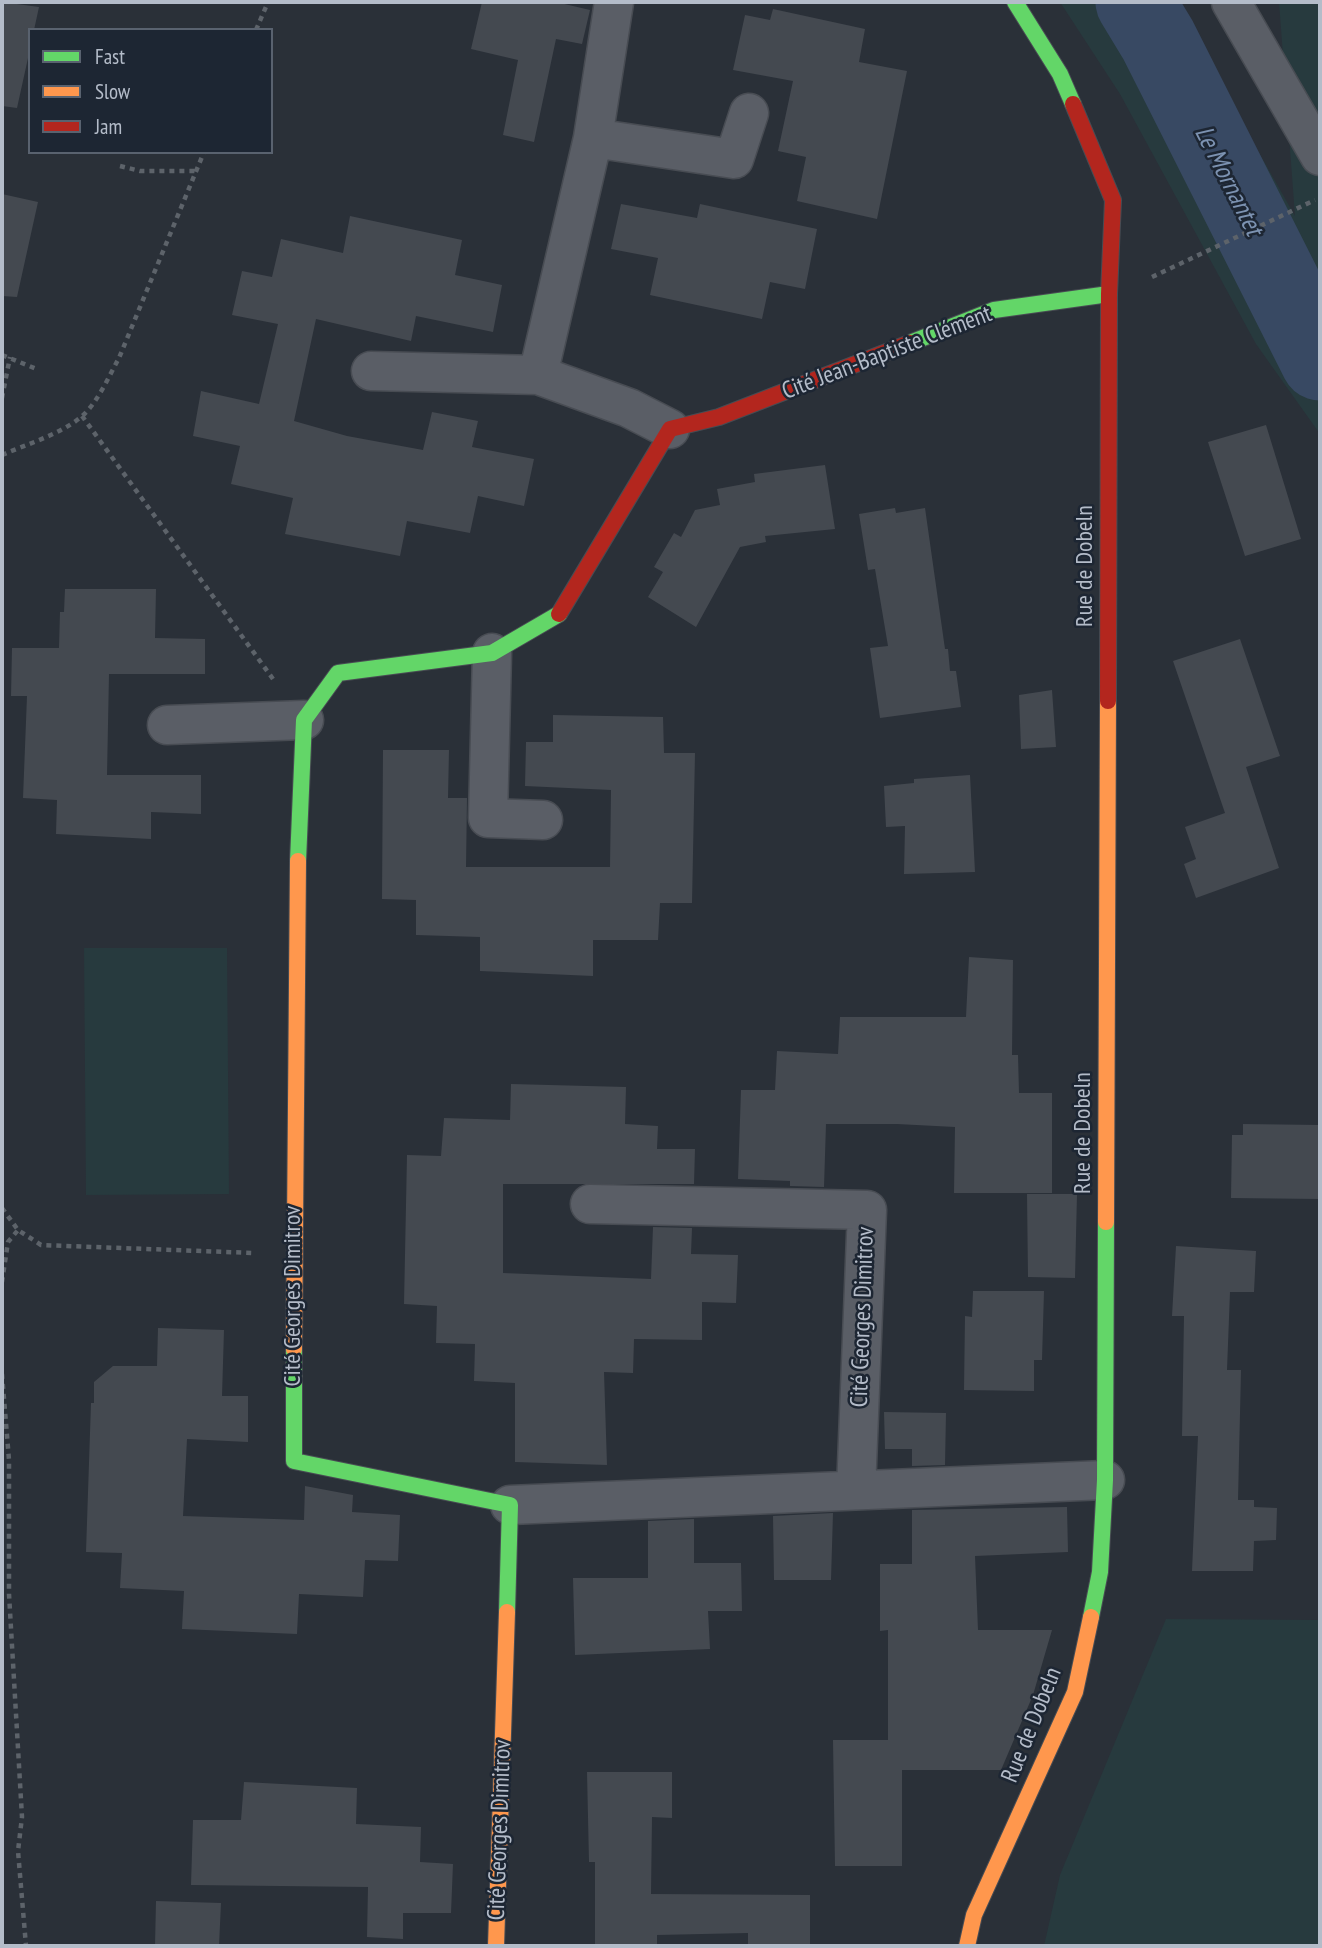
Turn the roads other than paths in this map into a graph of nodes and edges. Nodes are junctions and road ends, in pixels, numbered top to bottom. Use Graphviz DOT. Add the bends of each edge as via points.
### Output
graph roads {
  1 [pos="614,2"];
  2 [pos="1014,2"];
  3 [pos="1231,2"];
  4 [pos="749,113"];
  5 [pos="593,138"];
  6 [pos="1320,156"];
  7 [pos="1109,293"];
  8 [pos="371,371"];
  9 [pos="538,375"];
  10 [pos="670,429"];
  11 [pos="492,653"];
  12 [pos="304,720"];
  13 [pos="167,725"];
  14 [pos="543,820"];
  15 [pos="590,1205"];
  16 [pos="1105,1480"];
  17 [pos="856,1490"];
  18 [pos="510,1505"];
  19 [pos="496,1946"];
  20 [pos="967,1946"];
  1 -- 5 [label="street"];
  2 -- 7 [label="street, Rue de Dobeln" via="1060,74 1113,200"];
  3 -- 6 [label="street"];
  4 -- 5 [label="street" via="734,159"];
  5 -- 9 [label="street"];
  7 -- 10 [label="street, Cité Jean-Baptiste Clément" via="994,310 719,417"];
  7 -- 16 [label="street, Rue de Dobeln"];
  8 -- 9 [label="street"];
  9 -- 10 [label="street" via="629,408"];
  10 -- 11 [label="street" via="557,618"];
  11 -- 12 [label="street" via="338,673"];
  11 -- 14 [label="street" via="488,818"];
  12 -- 13 [label="street"];
  12 -- 18 [label="street, Cité Georges Dimitrov" via="296,912 294,1461"];
  15 -- 17 [label="street, Cité Georges Dimitrov" via="867,1210"];
  16 -- 17 [label="street, Cité Georges Dimitrov"];
  16 -- 20 [label="street, Rue de Dobeln" via="1100,1572 1075,1692 974,1914"];
  17 -- 18 [label="street, Cité Georges Dimitrov"];
  18 -- 19 [label="street, Cité Georges Dimitrov"];
}
